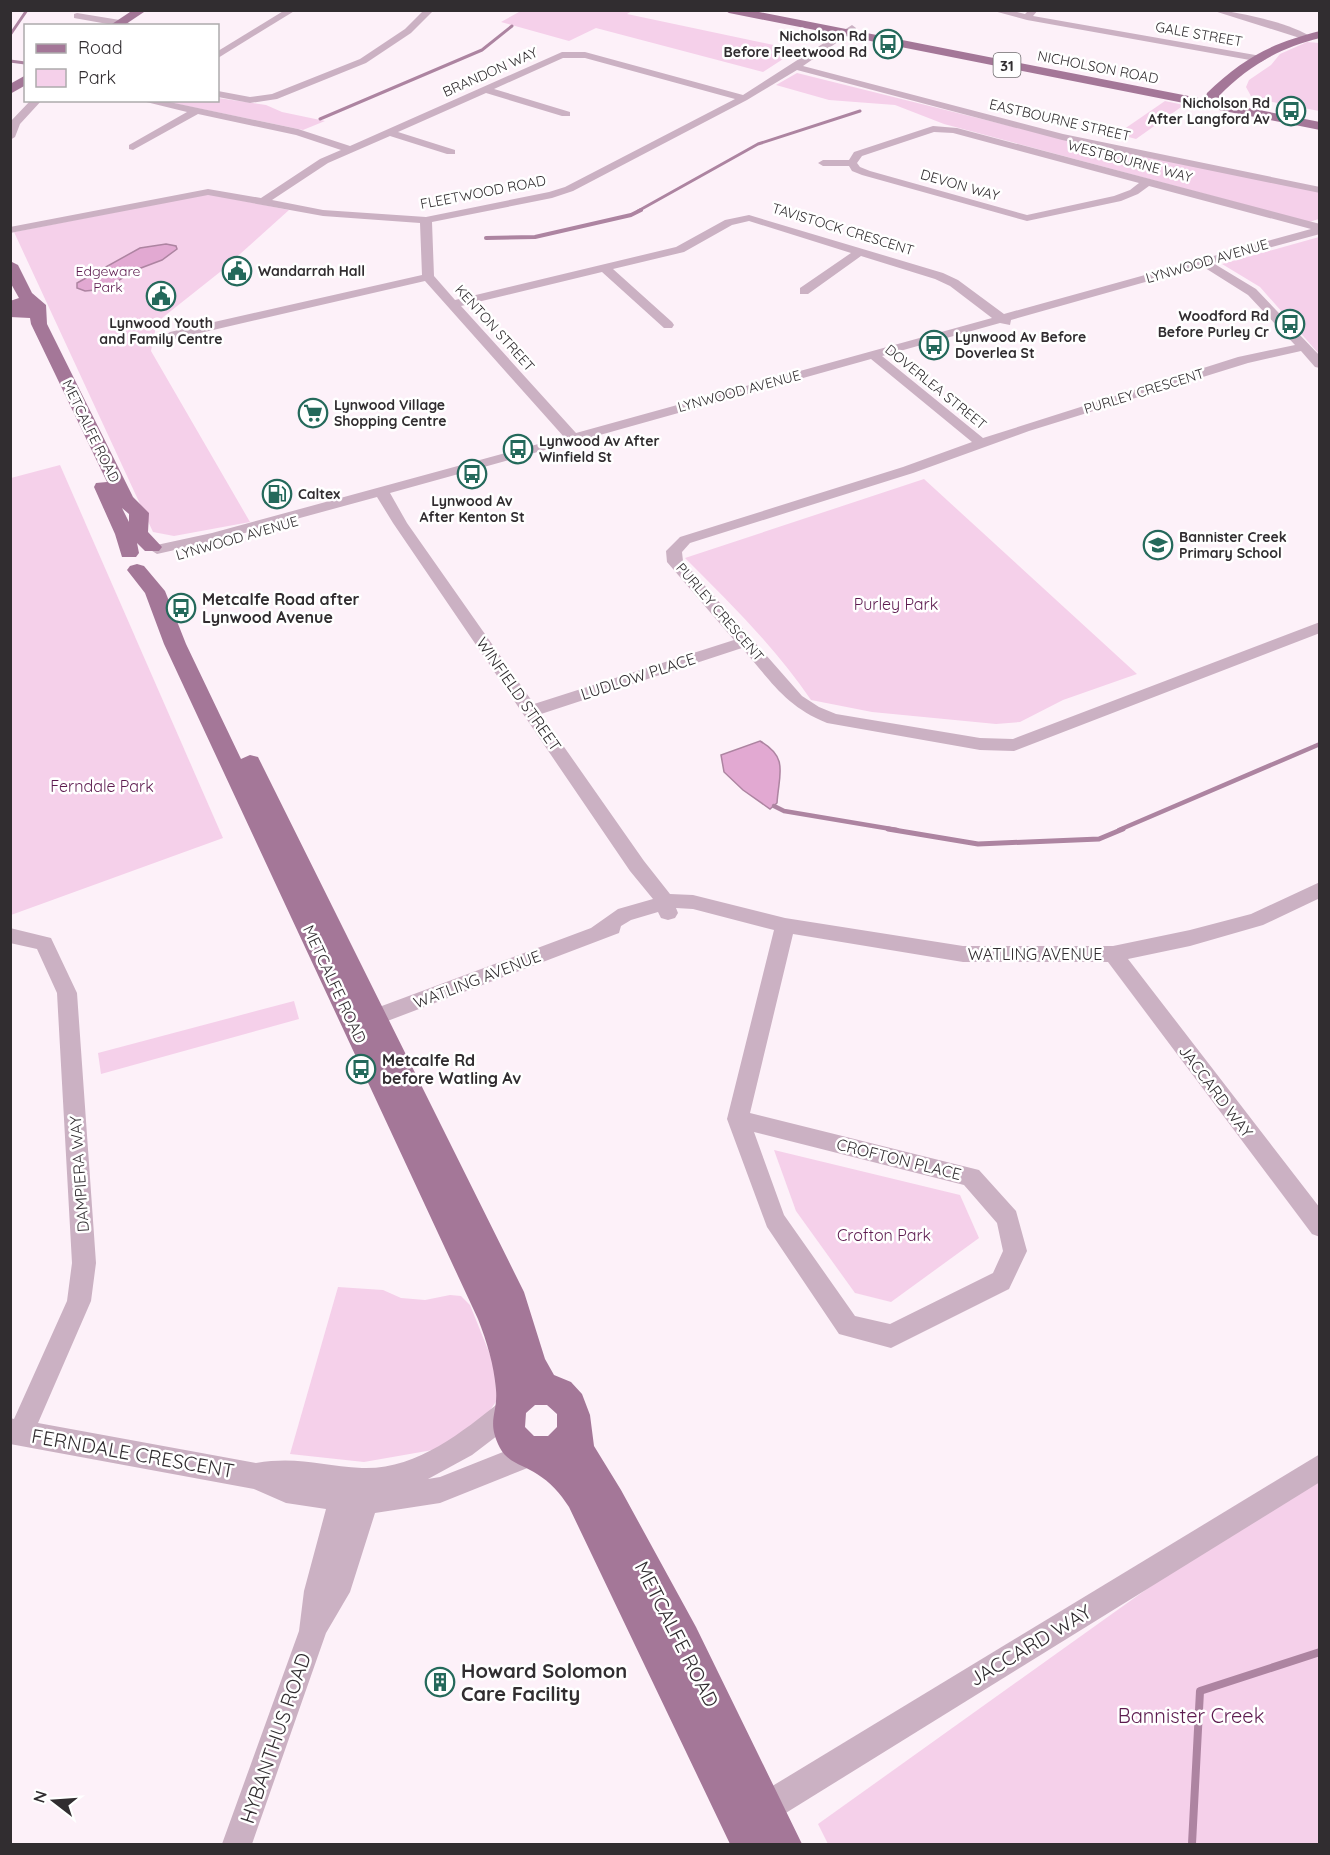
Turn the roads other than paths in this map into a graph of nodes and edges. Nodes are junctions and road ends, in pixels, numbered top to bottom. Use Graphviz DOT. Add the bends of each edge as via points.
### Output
graph roads {
  1 [pos="142,10"];
  2 [pos="151,10"];
  3 [pos="292,10"];
  4 [pos="430,10"];
  5 [pos="729,10"];
  6 [pos="761,10"];
  7 [pos="994,10"];
  8 [pos="1215,10"];
  9 [pos="1030,14"];
  10 [pos="77,16"];
  11 [pos="121,24"];
  12 [pos="848,31"];
  13 [pos="1320,34"];
  14 [pos="1303,38"];
  15 [pos="219,54"];
  16 [pos="1257,58"];
  17 [pos="796,67"];
  18 [pos="24,75"];
  19 [pos="24,80"];
  20 [pos="10,84"];
  21 [pos="484,89"];
  22 [pos="10,90"];
  23 [pos="219,94"];
  24 [pos="744,98"];
  25 [pos="1238,98"];
  26 [pos="1215,99"];
  27 [pos="1192,101"];
  28 [pos="35,102"];
  29 [pos="152,102"];
  30 [pos="195,112"];
  31 [pos="566,114"];
  32 [pos="1320,119"];
  33 [pos="1320,126"];
  34 [pos="389,132"];
  35 [pos="10,137"];
  36 [pos="133,147"];
  37 [pos="349,149"];
  38 [pos="451,152"];
  39 [pos="823,163"];
  40 [pos="852,163"];
  41 [pos="1148,181"];
  42 [pos="1320,190"];
  43 [pos="264,201"];
  44 [pos="426,220"];
  45 [pos="11,228"];
  46 [pos="1320,229"];
  47 [pos="1320,235"];
  48 [pos="861,251"];
  49 [pos="1206,264"];
  50 [pos="10,265"];
  51 [pos="605,268"];
  52 [pos="428,277"];
  53 [pos="804,291"];
  54 [pos="34,304"];
  55 [pos="453,304"];
  56 [pos="11,308"];
  57 [pos="1004,320"];
  58 [pos="668,325"];
  59 [pos="170,336"];
  60 [pos="1304,346"];
  61 [pos="874,356"];
  62 [pos="50,361"];
  63 [pos="1320,364"];
  64 [pos="573,440"];
  65 [pos="981,443"];
  66 [pos="375,496"];
  67 [pos="149,558"];
  68 [pos="1320,627"];
  69 [pos="745,642"];
  70 [pos="531,711"];
  71 [pos="1320,889"];
  72 [pos="657,910"];
  73 [pos="785,925"];
  74 [pos="10,935"];
  75 [pos="1113,954"];
  76 [pos="364,1022"];
  77 [pos="738,1119"];
  78 [pos="1320,1227"];
  79 [pos="544,1388"];
  80 [pos="512,1408"];
  81 [pos="573,1424"];
  82 [pos="16,1432"];
  83 [pos="534,1454"];
  84 [pos="1320,1467"];
  85 [pos="357,1490"];
  86 [pos="751,1825"];
  87 [pos="237,1845"];
  88 [pos="782,1845"];
  1 -- 11 [label="main road"];
  2 -- 11 [label="main road"];
  3 -- 15 [label="street"];
  4 -- 23 [label="street" via="408,31 368,58 274,97 250,100"];
  5 -- 12 [label="main road, NICHOLSON ROAD / 31"];
  6 -- 12 [label="main road, NICHOLSON ROAD / 31"];
  7 -- 9 [label="street, GALE STREET"];
  8 -- 14 [label="street" via="1269,24"];
  9 -- 16 [label="street, GALE STREET"];
  10 -- 11 [label="street"];
  12 -- 17 [label="street, FLEETWOOD ROAD"];
  12 -- 26 [label="main road, NICHOLSON ROAD / 31"];
  12 -- 27 [label="main road, NICHOLSON ROAD / 31"];
  13 -- 14 [label="main road"];
  14 -- 16 [label="main road" via="1275,46"];
  16 -- 25 [label="main road"];
  16 -- 26 [label="main road" via="1219,89 1212,96"];
  17 -- 24 [label="street, FLEETWOOD ROAD"];
  17 -- 42 [label="street, EASTBOURNE STREET" via="1062,136"];
  18 -- 20 [label="main road"];
  19 -- 22 [label="main road"];
  21 -- 24 [label="street, BRANDON WAY" via="573,53"];
  21 -- 31 [label="street"];
  21 -- 34 [label="street, BRANDON WAY"];
  24 -- 44 [label="street, FLEETWOOD ROAD" via="569,189"];
  25 -- 26 [label="main road, NICHOLSON ROAD"];
  25 -- 26 [label="main road"];
  25 -- 27 [label="main road, NICHOLSON ROAD / 31"];
  25 -- 32 [label="main road, NICHOLSON ROAD / 31"];
  25 -- 33 [label="main road, NICHOLSON ROAD / 31"];
  26 -- 27 [label="main road"];
  28 -- 35 [label="street" via="15,123"];
  29 -- 30 [label="street"];
  30 -- 36 [label="street"];
  30 -- 37 [label="street" via="298,132"];
  34 -- 37 [label="street, BRANDON WAY"];
  34 -- 38 [label="street"];
  37 -- 43 [label="street, BRANDON WAY" via="322,162"];
  39 -- 40 [label="street"];
  40 -- 41 [label="street, WESTBOURNE WAY" via="858,154 933,129 953,130"];
  40 -- 41 [label="street, DEVON WAY" via="856,169 1027,218 1117,199"];
  41 -- 46 [label="street, WESTBOURNE WAY"];
  43 -- 44 [label="street, FLEETWOOD ROAD" via="323,213"];
  43 -- 45 [label="street, FLEETWOOD ROAD" via="200,192"];
  44 -- 52 [label="street"];
  46 -- 49 [label="street, LYNWOOD AVENUE"];
  47 -- 49 [label="street, LYNWOOD AVENUE"];
  48 -- 51 [label="street, TAVISTOCK CRESCENT" via="757,219 740,219 680,250"];
  48 -- 53 [label="street"];
  48 -- 57 [label="street, TAVISTOCK CRESCENT" via="954,283"];
  49 -- 57 [label="street, LYNWOOD AVENUE"];
  49 -- 60 [label="street" via="1252,292"];
  50 -- 54 [label="main road, METCALFE ROAD"];
  51 -- 55 [label="street, TAVISTOCK CRESCENT"];
  51 -- 58 [label="street"];
  52 -- 55 [label="street, KENTON STREET"];
  52 -- 59 [label="street"];
  54 -- 56 [label="main road, METCALFE ROAD" via="31,312"];
  54 -- 62 [label="main road, METCALFE ROAD"];
  55 -- 64 [label="street, KENTON STREET"];
  56 -- 62 [label="main road, METCALFE ROAD"];
  57 -- 61 [label="street, LYNWOOD AVENUE"];
  60 -- 63 [label="street"];
  60 -- 65 [label="street, PURLEY CRESCENT" via="1243,360"];
  61 -- 64 [label="street, LYNWOOD AVENUE"];
  61 -- 65 [label="street, DOVERLEA STREET"];
  62 -- 67 [label="main road, METCALFE ROAD" via="125,534"];
  64 -- 66 [label="street, LYNWOOD AVENUE"];
  65 -- 69 [label="street, PURLEY CRESCENT" via="685,540 674,551 675,562"];
  66 -- 67 [label="street, LYNWOOD AVENUE" via="214,537"];
  66 -- 70 [label="street, WINFIELD STREET" via="400,523"];
  67 -- 76 [label="main road, METCALFE ROAD" via="155,591 175,644"];
  68 -- 69 [label="street, PURLEY CRESCENT" via="1014,745 980,744 833,719 796,700"];
  69 -- 70 [label="street, LUDLOW PLACE"];
  70 -- 72 [label="street, WINFIELD STREET" via="638,866 641,888"];
  71 -- 75 [label="street, WATLING AVENUE" via="1256,920"];
  72 -- 73 [label="street, WATLING AVENUE" via="742,916"];
  72 -- 76 [label="street, WATLING AVENUE"];
  73 -- 75 [label="street, WATLING AVENUE" via="963,954"];
  73 -- 77 [label="street"];
  74 -- 82 [label="street, DAMPIERA WAY" via="44,942 67,993 84,1263 79,1301"];
  75 -- 78 [label="street, JACCARD WAY"];
  76 -- 79 [label="main road, METCALFE ROAD" via="513,1302 527,1358"];
  76 -- 80 [label="main road, METCALFE ROAD" via="504,1344 513,1377"];
  77 -- 77 [label="street, CROFTON PLACE" via="775,1220 848,1326 891,1336 1001,1281 1015,1251 1008,1218 971,1177"];
  79 -- 80 [label="main road" via="530,1391"];
  79 -- 81 [label="main road, METCALFE ROAD" via="566,1398 572,1407"];
  80 -- 83 [label="main road, METCALFE ROAD" via="510,1435 514,1443"];
  80 -- 85 [label="street, FERNDALE CRESCENT" via="471,1442 434,1463"];
  81 -- 83 [label="main road" via="571,1434 555,1451"];
  81 -- 86 [label="main road, METCALFE ROAD" via="578,1452 682,1640"];
  82 -- 85 [label="street, FERNDALE CRESCENT" via="256,1476 286,1490"];
  83 -- 85 [label="street, FERNDALE CRESCENT" via="440,1490"];
  83 -- 86 [label="main road, METCALFE ROAD" via="559,1468 575,1485"];
  84 -- 86 [label="street, JACCARD WAY"];
  85 -- 87 [label="street, HYBANTHUS ROAD" via="336,1592 313,1631"];
  86 -- 88 [label="main road, METCALFE ROAD"];
}
